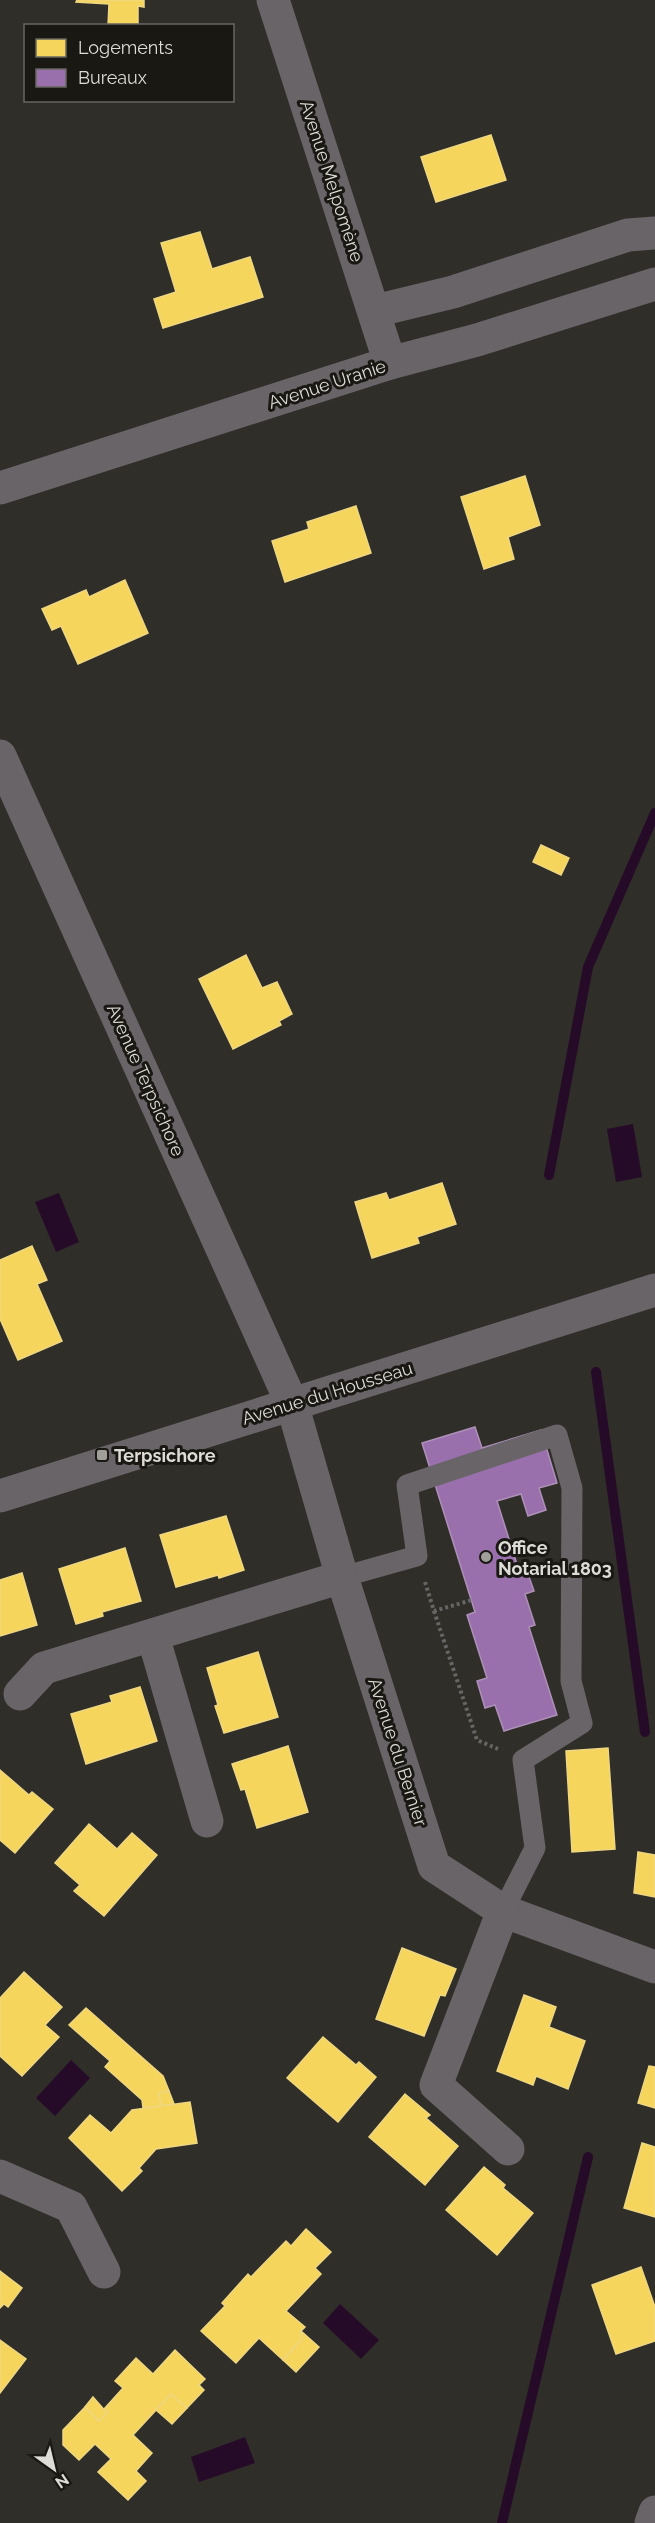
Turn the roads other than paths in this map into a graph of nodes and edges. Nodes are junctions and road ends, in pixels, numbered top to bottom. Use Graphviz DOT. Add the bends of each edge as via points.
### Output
graph roads {
  1 [pos="273,0"];
  2 [pos="655,233"];
  3 [pos="655,284"];
  4 [pos="375,311"];
  5 [pos="390,363"];
  6 [pos="0,488"];
  7 [pos="0,756"];
  8 [pos="655,1290"];
  9 [pos="292,1404"];
  10 [pos="0,1496"];
  11 [pos="342,1577"];
  12 [pos="153,1636"];
  13 [pos="20,1694"];
  14 [pos="207,1821"];
  15 [pos="503,1911"];
  16 [pos="655,1967"];
  17 [pos="508,2150"];
  18 [pos="0,2176"];
  19 [pos="104,2272"];
  20 [pos="655,2512"];
  21 [pos="651,2523"];
  1 -- 4 [label="street, Avenue Melpomène"];
  2 -- 4 [label="street" via="627,234 453,292"];
  3 -- 5 [label="street, Avenue Uranie"];
  4 -- 5 [label="street, Avenue Melpomène"];
  5 -- 6 [label="street, Avenue Uranie"];
  7 -- 9 [label="street, Avenue Terpsichore"];
  8 -- 9 [label="street, Avenue du Housseau"];
  9 -- 10 [label="street, Avenue du Housseau"];
  9 -- 11 [label="street, Avenue du Bernier"];
  11 -- 12 [label="street"];
  11 -- 15 [label="street, Avenue du Bernier" via="434,1866"];
  11 -- 15 [label="lane" via="417,1556 407,1485 557,1435 572,1488 571,1681 582,1723 523,1760 535,1848"];
  12 -- 13 [label="street" via="44,1668"];
  12 -- 14 [label="street"];
  15 -- 16 [label="street, Avenue du Bernier"];
  15 -- 17 [label="street" via="436,2085"];
  18 -- 19 [label="street" via="71,2207"];
  20 -- 21 [label="street"];
}
